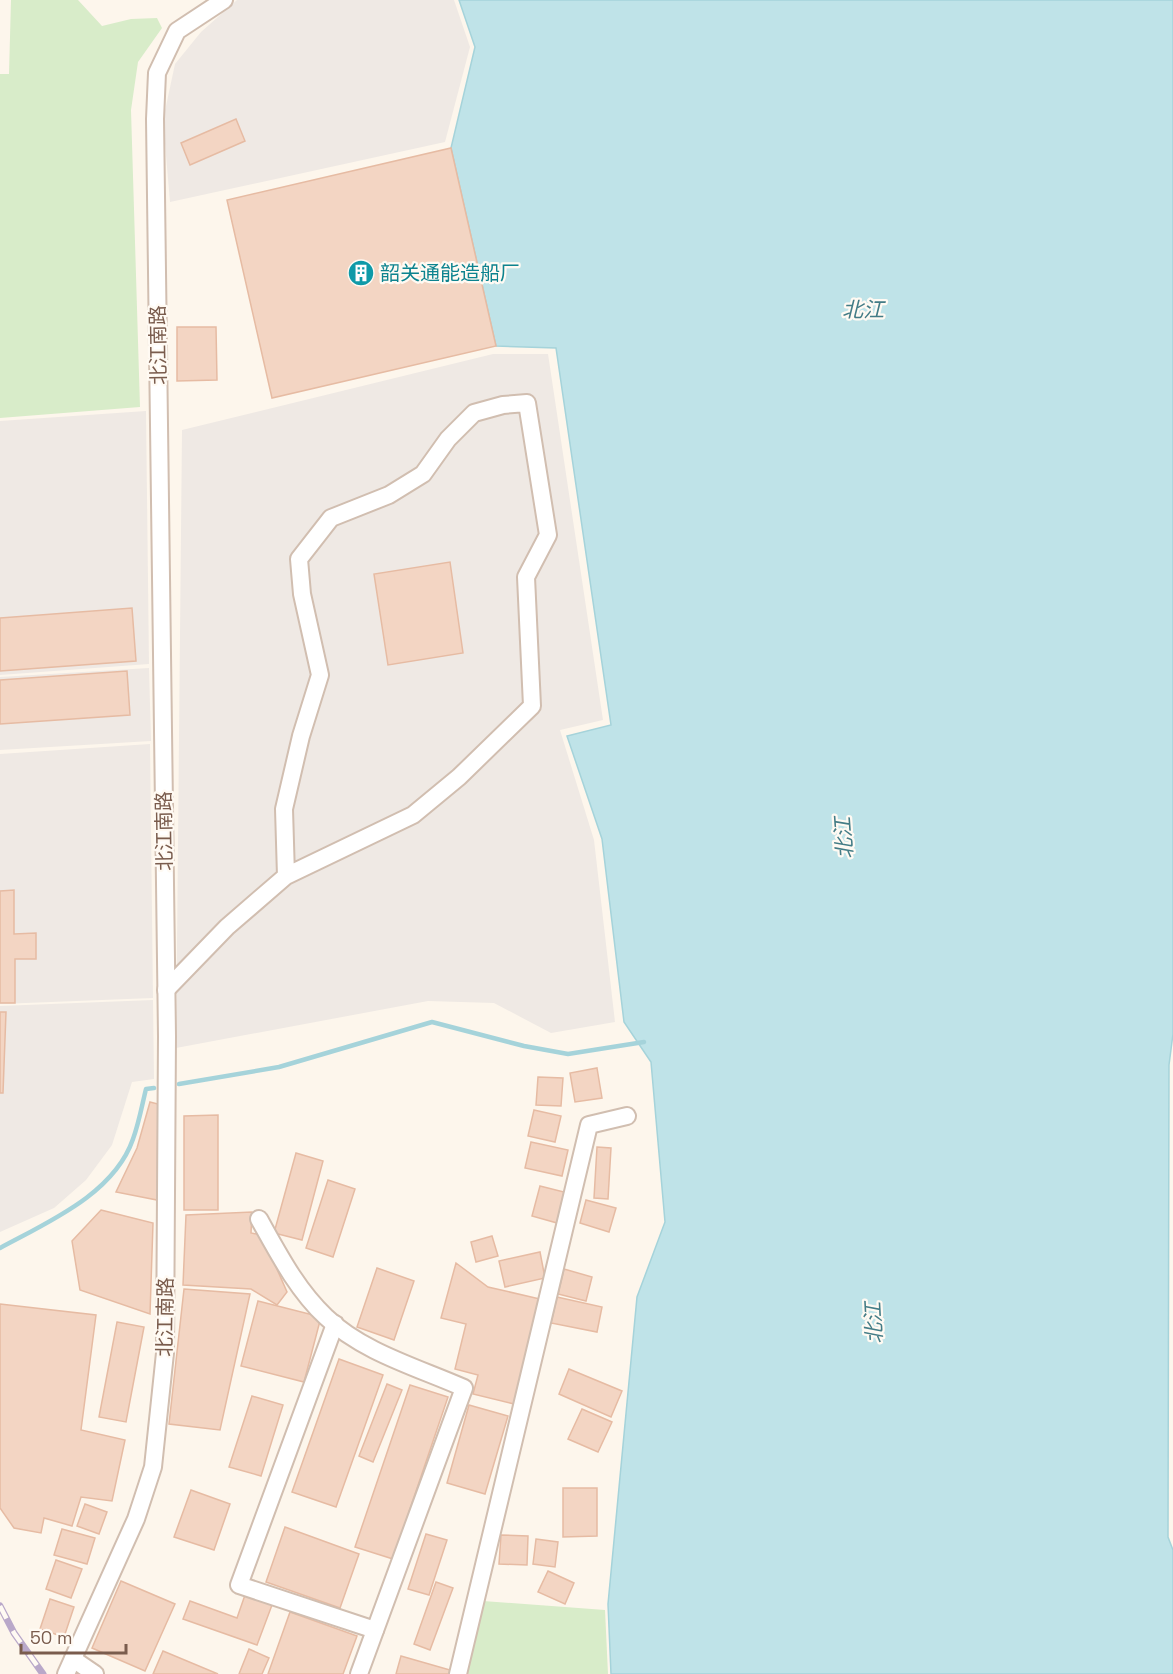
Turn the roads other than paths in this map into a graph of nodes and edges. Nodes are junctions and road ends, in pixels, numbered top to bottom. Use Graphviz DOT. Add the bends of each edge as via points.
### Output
graph roads {
  1 [pos="224,0"];
  2 [pos="286,876"];
  3 [pos="166,990"];
  4 [pos="627,1116"];
  5 [pos="259,1219"];
  6 [pos="335,1324"];
  7 [pos="375,1630"];
  8 [pos="70,1667"];
  9 [pos="94,1674"];
  10 [pos="359,1674"];
  11 [pos="458,1674"];
  1 -- 3 [label="street, 北江南路" via="177,31 157,73"];
  2 -- 2 [label="street" via="284,809 320,675 302,594 299,559 331,518 388,495 423,474 448,439 474,413 527,403 548,535 526,577 532,706 459,777 413,815"];
  2 -- 3 [label="street" via="226,927"];
  3 -- 8 [label="street, 北江南路" via="165,1353 153,1467 136,1519"];
  4 -- 11 [label="street" via="589,1125"];
  5 -- 6 [label="street" via="287,1268"];
  6 -- 7 [label="street" via="363,1344 464,1388"];
  6 -- 7 [label="street" via="239,1585"];
  7 -- 10 [label="street"];
  8 -- 9 [label="street"];
}
